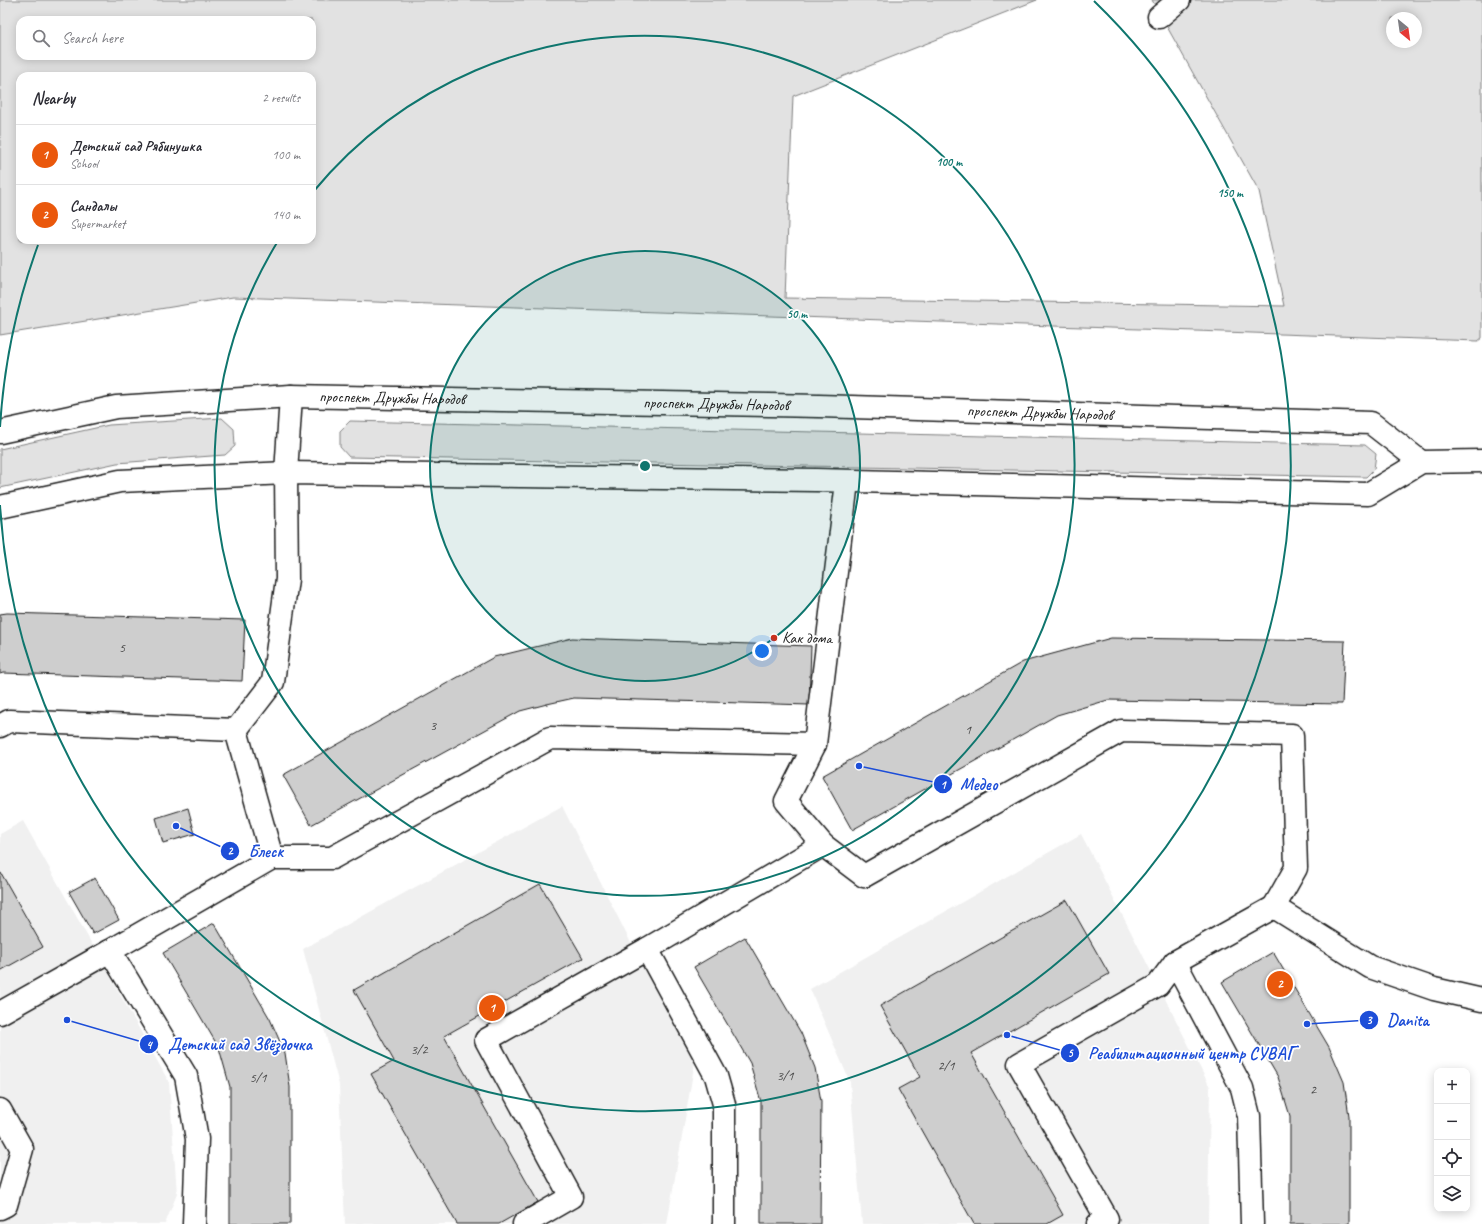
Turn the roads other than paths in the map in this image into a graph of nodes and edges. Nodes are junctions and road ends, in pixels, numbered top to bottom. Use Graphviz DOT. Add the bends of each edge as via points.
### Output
graph roads {
  1 [pos="1179,0"];
  2 [pos="1159,17"];
  3 [pos="292,396"];
  4 [pos="0,432"];
  5 [pos="1482,461"];
  6 [pos="1420,462"];
  7 [pos="286,473"];
  8 [pos="847,482"];
  9 [pos="0,507"];
  10 [pos="0,726"];
  11 [pos="236,730"];
  12 [pos="815,744"];
  13 [pos="823,845"];
  14 [pos="272,858"];
  15 [pos="1274,907"];
  16 [pos="647,949"];
  17 [pos="110,951"];
  18 [pos="1175,962"];
  19 [pos="1482,1000"];
  20 [pos="0,1013"];
  21 [pos="0,1110"];
  22 [pos="0,1208"];
  23 [pos="194,1224"];
  24 [pos="524,1224"];
  25 [pos="724,1224"];
  26 [pos="1098,1224"];
  27 [pos="1252,1224"];
  1 -- 2 [label="street"];
  3 -- 4 [label="street, проспект Дружбы Народов" via="116,407"];
  3 -- 6 [label="street, проспект Дружбы Народов" via="827,406 1371,423"];
  3 -- 7 [label="street"];
  5 -- 6 [label="street"];
  6 -- 8 [label="street" via="1368,494"];
  7 -- 8 [label="street"];
  7 -- 9 [label="street" via="120,481"];
  7 -- 11 [label="street" via="287,579 273,682"];
  8 -- 12 [label="street"];
  10 -- 11 [label="street" via="9,722"];
  11 -- 14 [label="street"];
  12 -- 13 [label="street" via="786,802"];
  12 -- 14 [label="street" via="550,738 332,858"];
  13 -- 15 [label="street" via="864,876 1121,731 1292,735 1296,868"];
  13 -- 16 [label="street"];
  14 -- 17 [label="street"];
  15 -- 18 [label="street"];
  15 -- 19 [label="street" via="1370,968 1434,989"];
  16 -- 24 [label="street" via="486,1040 571,1197"];
  16 -- 25 [label="street" via="716,1076 724,1104"];
  17 -- 20 [label="street"];
  17 -- 23 [label="street" via="186,1076 197,1139"];
  18 -- 26 [label="street" via="1158,985 1019,1064 1107,1219"];
  18 -- 27 [label="street" via="1242,1088 1249,1116"];
  21 -- 22 [label="street" via="22,1149 6,1205"];
}
